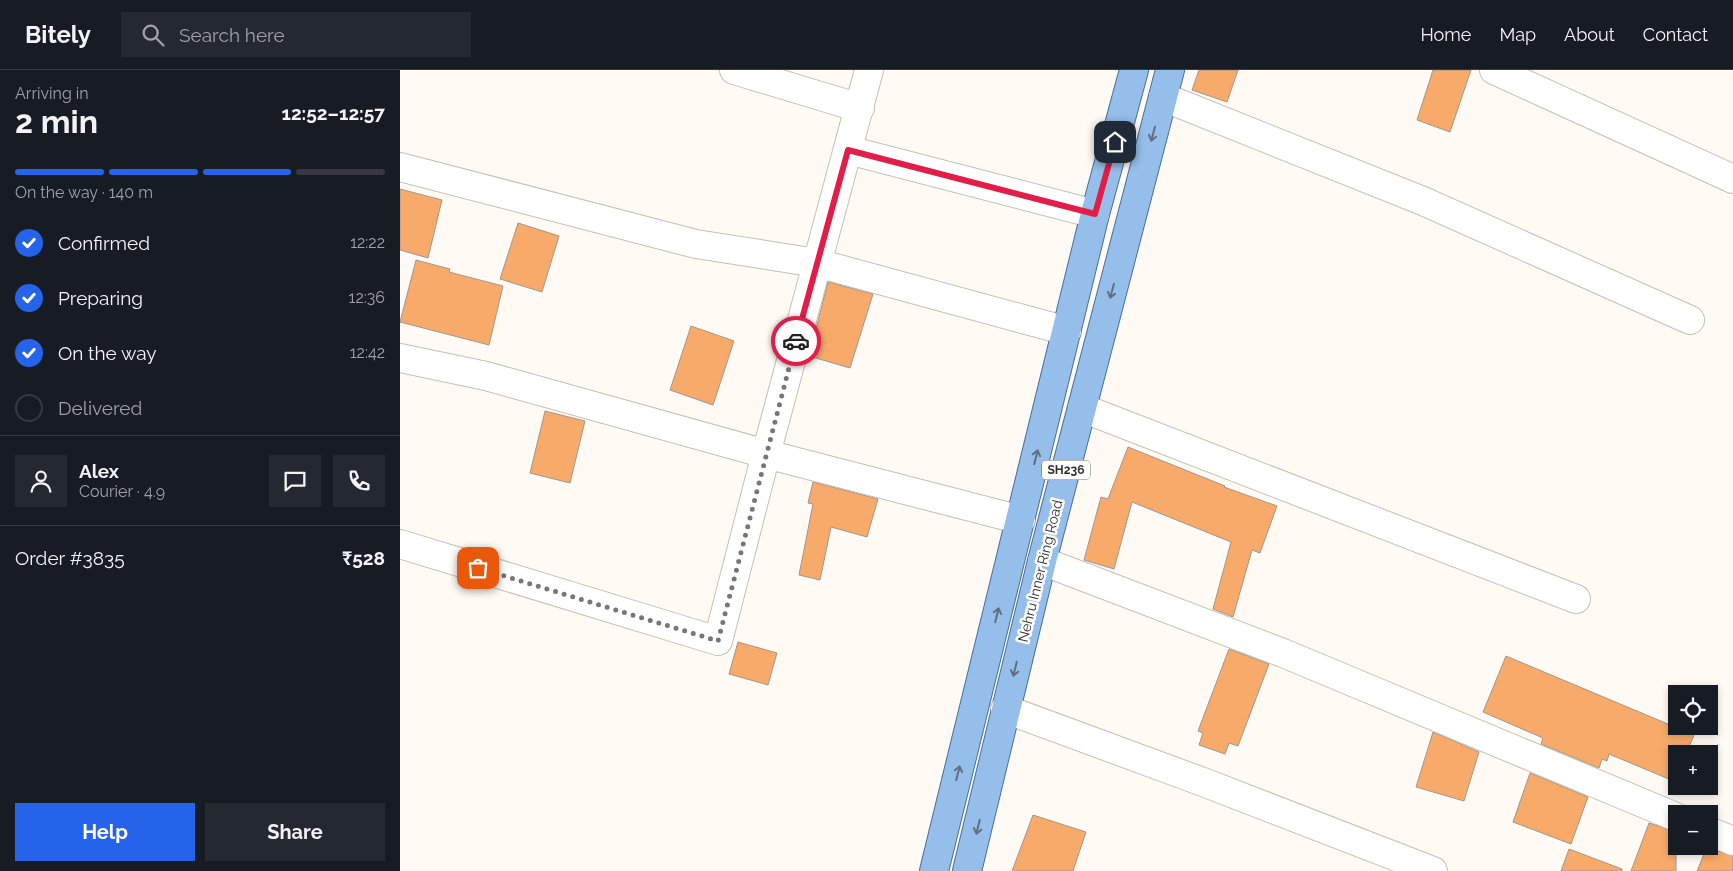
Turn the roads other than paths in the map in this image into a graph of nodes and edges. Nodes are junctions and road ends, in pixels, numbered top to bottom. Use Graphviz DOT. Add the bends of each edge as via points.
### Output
graph roads {
  1 [pos="734,70"];
  2 [pos="869,70"];
  3 [pos="1134,70"];
  4 [pos="1170,70"];
  5 [pos="1494,70"];
  6 [pos="1163,97"];
  7 [pos="860,108"];
  8 [pos="848,150"];
  9 [pos="400,167"];
  10 [pos="1733,179"];
  11 [pos="1095,214"];
  12 [pos="817,263"];
  13 [pos="1690,320"];
  14 [pos="1067,331"];
  15 [pos="400,358"];
  16 [pos="1082,408"];
  17 [pos="766,454"];
  18 [pos="1020,520"];
  19 [pos="400,544"];
  20 [pos="1042,561"];
  21 [pos="1576,599"];
  22 [pos="1005,709"];
  23 [pos="1668,814"];
  24 [pos="1718,835"];
  25 [pos="1733,841"];
  26 [pos="971,870"];
  27 [pos="934,871"];
  28 [pos="1433,871"];
  1 -- 7 [label="street"];
  2 -- 7 [label="street"];
  3 -- 11 [label="main road, SH236"];
  4 -- 6 [label="main road, Nehru Inner Ring Road / SH236"];
  5 -- 10 [label="street"];
  6 -- 13 [label="street" via="1423,201"];
  6 -- 16 [label="main road, Nehru Inner Ring Road / SH236, one-way"];
  7 -- 8 [label="street"];
  8 -- 11 [label="street"];
  8 -- 12 [label="street"];
  9 -- 12 [label="street" via="696,244"];
  11 -- 14 [label="main road, SH236"];
  12 -- 14 [label="street"];
  12 -- 17 [label="street"];
  18 -- 14 [label="main road, SH236, one-way"];
  15 -- 17 [label="street" via="486,376"];
  16 -- 20 [label="main road, Nehru Inner Ring Road / SH236"];
  16 -- 21 [label="street"];
  17 -- 18 [label="street"];
  17 -- 19 [label="street" via="718,641"];
  27 -- 18 [label="main road, SH236, one-way"];
  20 -- 22 [label="main road, Nehru Inner Ring Road / SH236, one-way"];
  20 -- 23 [label="street" via="1283,653"];
  22 -- 26 [label="main road, Nehru Inner Ring Road / SH236, one-way"];
  22 -- 28 [label="street"];
  24 -- 25 [label="street"];
}
